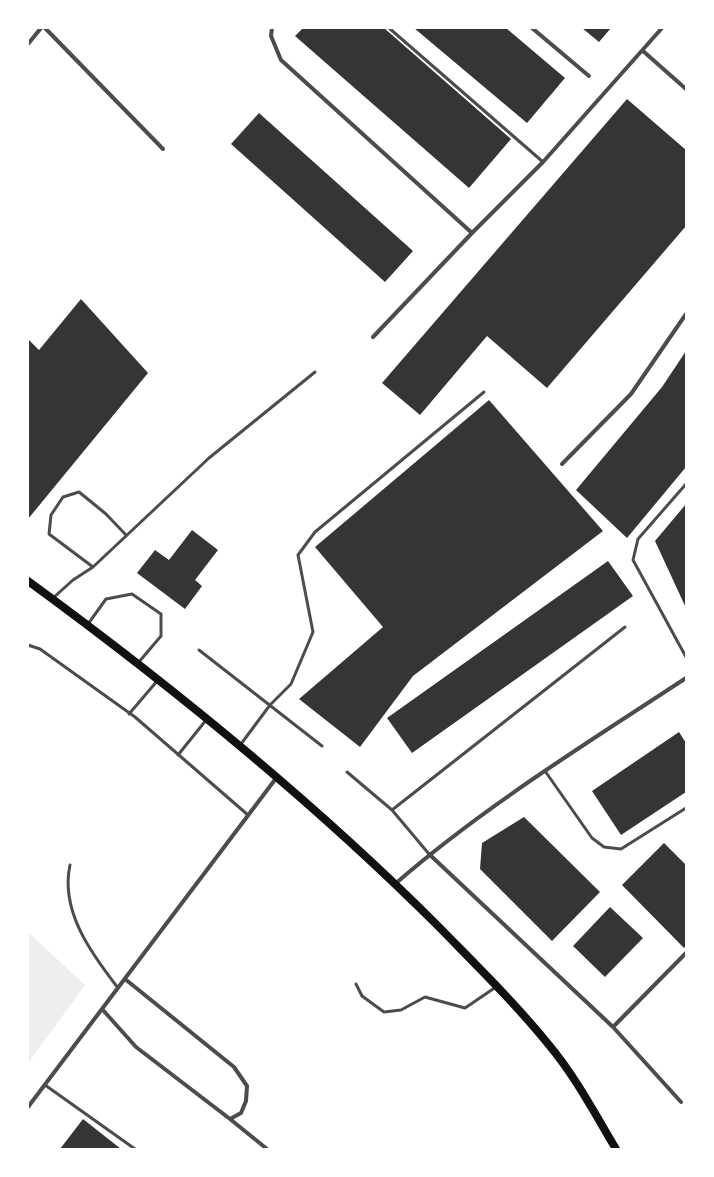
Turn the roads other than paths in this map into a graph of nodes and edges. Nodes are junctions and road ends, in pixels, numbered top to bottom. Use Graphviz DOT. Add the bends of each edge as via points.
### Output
graph roads {
  1 [pos="40,28"];
  2 [pos="45,28"];
  3 [pos="272,28"];
  4 [pos="389,28"];
  5 [pos="532,28"];
  6 [pos="662,28"];
  7 [pos="28,44"];
  8 [pos="643,51"];
  9 [pos="589,76"];
  10 [pos="686,89"];
  11 [pos="163,149"];
  12 [pos="543,162"];
  13 [pos="472,232"];
  14 [pos="686,314"];
  15 [pos="373,336"];
  16 [pos="315,372"];
  17 [pos="484,392"];
  18 [pos="562,464"];
  19 [pos="686,484"];
  20 [pos="126,534"];
  21 [pos="93,567"];
  22 [pos="28,581"];
  23 [pos="52,599"];
  24 [pos="87,625"];
  25 [pos="625,627"];
  26 [pos="28,645"];
  27 [pos="200,650"];
  28 [pos="686,657"];
  29 [pos="138,663"];
  30 [pos="686,678"];
  31 [pos="158,679"];
  32 [pos="270,705"];
  33 [pos="129,714"];
  34 [pos="207,719"];
  35 [pos="240,744"];
  36 [pos="322,746"];
  37 [pos="178,755"];
  38 [pos="545,771"];
  39 [pos="347,772"];
  40 [pos="278,776"];
  41 [pos="686,808"];
  42 [pos="392,810"];
  43 [pos="248,815"];
  44 [pos="429,854"];
  45 [pos="70,865"];
  46 [pos="395,884"];
  47 [pos="686,953"];
  48 [pos="125,979"];
  49 [pos="356,984"];
  50 [pos="497,986"];
  51 [pos="118,988"];
  52 [pos="102,1009"];
  53 [pos="613,1027"];
  54 [pos="45,1085"];
  55 [pos="681,1102"];
  56 [pos="28,1107"];
  57 [pos="230,1119"];
  58 [pos="135,1149"];
  59 [pos="268,1149"];
  60 [pos="616,1149"];
  1 -- 7 [label="street"];
  2 -- 11 [label="street"];
  3 -- 13 [label="street" via="271,36 282,60"];
  4 -- 12 [label="lane"];
  5 -- 9 [label="street"];
  6 -- 8 [label="street"];
  8 -- 10 [label="street"];
  8 -- 12 [label="street"];
  12 -- 13 [label="street"];
  13 -- 15 [label="street"];
  14 -- 18 [label="street" via="631,394"];
  16 -- 20 [label="lane" via="209,458"];
  17 -- 32 [label="lane" via="315,532 298,555 313,632 291,684"];
  19 -- 28 [label="lane" via="638,539 633,560"];
  20 -- 21 [label="lane"];
  20 -- 21 [label="lane" via="79,492 63,497 51,515 49,534"];
  21 -- 23 [label="lane" via="73,580"];
  22 -- 23 [label="main road"];
  23 -- 24 [label="main road"];
  24 -- 29 [label="main road"];
  24 -- 29 [label="lane" via="106,600 132,594 161,614 161,636"];
  25 -- 42 [label="lane"];
  26 -- 33 [label="lane" via="40,649"];
  27 -- 32 [label="lane"];
  29 -- 31 [label="main road"];
  30 -- 38 [label="street"];
  31 -- 33 [label="lane"];
  31 -- 34 [label="main road"];
  32 -- 35 [label="lane"];
  32 -- 36 [label="lane"];
  33 -- 37 [label="lane"];
  34 -- 35 [label="main road"];
  34 -- 37 [label="lane"];
  35 -- 40 [label="main road"];
  37 -- 43 [label="lane"];
  38 -- 41 [label="lane" via="592,838 604,847 621,849"];
  38 -- 44 [label="street"];
  39 -- 42 [label="lane"];
  40 -- 43 [label="street"];
  40 -- 46 [label="main road"];
  42 -- 44 [label="lane"];
  43 -- 48 [label="street"];
  44 -- 46 [label="street"];
  44 -- 53 [label="street"];
  45 -- 51 [label="lane" via="67,881 71,905 80,932 94,958"];
  46 -- 50 [label="main road"];
  47 -- 53 [label="street"];
  48 -- 51 [label="street"];
  48 -- 57 [label="street" via="234,1067 247,1086 247,1094 241,1113"];
  49 -- 50 [label="lane" via="362,996 384,1012 401,1010 425,997 465,1008"];
  50 -- 60 [label="main road" via="550,1046"];
  51 -- 52 [label="street"];
  52 -- 54 [label="street"];
  52 -- 57 [label="street" via="136,1047"];
  53 -- 55 [label="street"];
  54 -- 56 [label="street"];
  54 -- 58 [label="lane"];
  57 -- 59 [label="street"];
}
